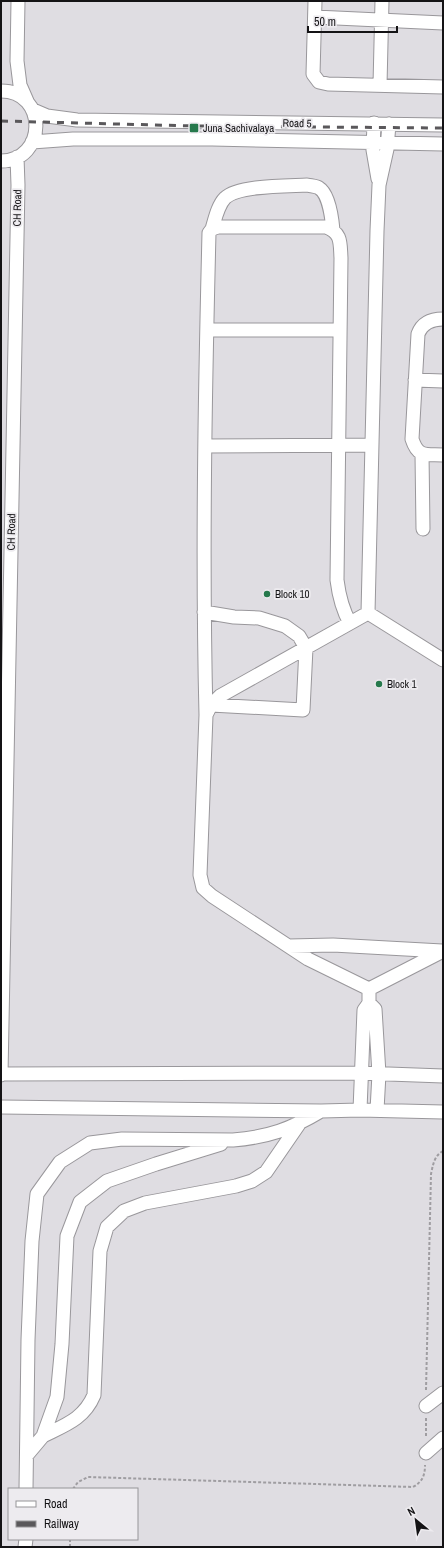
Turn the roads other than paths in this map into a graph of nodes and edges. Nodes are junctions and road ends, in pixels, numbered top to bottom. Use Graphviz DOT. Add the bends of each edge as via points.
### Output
graph roads {
  1 [pos="18,1"];
  2 [pos="316,1"];
  3 [pos="382,1"];
  4 [pos="315,17"];
  5 [pos="380,20"];
  6 [pos="443,23"];
  7 [pos="380,85"];
  8 [pos="443,87"];
  9 [pos="1,92"];
  10 [pos="30,106"];
  11 [pos="374,124"];
  12 [pos="389,124"];
  13 [pos="443,125"];
  14 [pos="32,142"];
  15 [pos="373,143"];
  16 [pos="387,143"];
  17 [pos="443,144"];
  18 [pos="17,157"];
  19 [pos="1,160"];
  20 [pos="379,185"];
  21 [pos="212,229"];
  22 [pos="333,230"];
  23 [pos="443,320"];
  24 [pos="207,330"];
  25 [pos="340,330"];
  26 [pos="415,380"];
  27 [pos="443,381"];
  28 [pos="372,445"];
  29 [pos="204,446"];
  30 [pos="339,446"];
  31 [pos="422,454"];
  32 [pos="443,455"];
  33 [pos="423,529"];
  34 [pos="204,612"];
  35 [pos="368,613"];
  36 [pos="350,623"];
  37 [pos="306,648"];
  38 [pos="441,656"];
  39 [pos="209,710"];
  40 [pos="289,946"];
  41 [pos="443,951"];
  42 [pos="2,980"];
  43 [pos="369,989"];
  44 [pos="369,1003"];
  45 [pos="361,1073"];
  46 [pos="1,1074"];
  47 [pos="379,1074"];
  48 [pos="443,1076"];
  49 [pos="1,1107"];
  50 [pos="360,1110"];
  51 [pos="377,1110"];
  52 [pos="321,1111"];
  53 [pos="443,1112"];
  54 [pos="299,1124"];
  55 [pos="233,1140"];
  56 [pos="443,1393"];
  57 [pos="426,1406"];
  58 [pos="43,1436"];
  59 [pos="443,1438"];
  60 [pos="426,1452"];
  61 [pos="27,1455"];
  62 [pos="26,1488"];
  1 -- 10 [label="street" via="17,61 20,85"];
  2 -- 4 [label="street"];
  3 -- 5 [label="street"];
  4 -- 5 [label="street"];
  4 -- 7 [label="street" via="313,74 319,82"];
  5 -- 6 [label="street"];
  5 -- 7 [label="street"];
  7 -- 8 [label="street"];
  9 -- 10 [label="street, Road 5" via="7,91 18,95"];
  10 -- 11 [label="street, Road 5" via="47,116 77,120"];
  10 -- 14 [label="street" via="36,121 36,132"];
  11 -- 12 [label="street, Road 5"];
  11 -- 15 [label="street"];
  12 -- 13 [label="street, Road 5"];
  12 -- 16 [label="street"];
  14 -- 15 [label="street, Road 5" via="72,139 212,139"];
  14 -- 18 [label="street" via="26,151"];
  15 -- 16 [label="street, Road 5"];
  15 -- 20 [label="street"];
  16 -- 17 [label="street, Road 5"];
  16 -- 20 [label="street"];
  18 -- 19 [label="street"];
  18 -- 42 [label="street, CH Road"];
  20 -- 28 [label="street"];
  21 -- 22 [label="street" via="218,227"];
  21 -- 22 [label="street" via="222,203 236,191 307,185 321,189 324,194"];
  21 -- 24 [label="street" via="209,232"];
  22 -- 25 [label="street" via="338,236 340,247"];
  23 -- 26 [label="street" via="427,322 420,327"];
  24 -- 25 [label="street"];
  24 -- 29 [label="street"];
  25 -- 30 [label="street"];
  26 -- 27 [label="street"];
  26 -- 31 [label="street" via="412,439 416,450"];
  28 -- 30 [label="street"];
  28 -- 35 [label="street"];
  29 -- 30 [label="street"];
  29 -- 34 [label="street"];
  30 -- 36 [label="street" via="337,580 343,612"];
  31 -- 32 [label="street"];
  31 -- 33 [label="street"];
  34 -- 37 [label="street" via="260,618 285,626 299,636"];
  34 -- 39 [label="street"];
  35 -- 36 [label="street"];
  35 -- 38 [label="street"];
  36 -- 37 [label="street"];
  37 -- 39 [label="street" via="220,696"];
  37 -- 39 [label="street" via="303,710"];
  39 -- 40 [label="street" via="200,875 204,888 212,896"];
  40 -- 41 [label="street"];
  40 -- 43 [label="street" via="308,959"];
  41 -- 43 [label="street"];
  42 -- 46 [label="street, CH Road"];
  43 -- 44 [label="street"];
  44 -- 45 [label="street" via="364,1010"];
  44 -- 47 [label="street" via="375,1009"];
  45 -- 46 [label="street"];
  45 -- 47 [label="street"];
  45 -- 50 [label="street"];
  47 -- 48 [label="street"];
  47 -- 51 [label="street"];
  49 -- 52 [label="street"];
  50 -- 51 [label="street"];
  50 -- 52 [label="street"];
  51 -- 53 [label="street"];
  52 -- 54 [label="street"];
  54 -- 55 [label="street" via="271,1135"];
  54 -- 58 [label="street" via="266,1172 252,1181 145,1203 124,1211 107,1227 100,1251 94,1395 90,1406 82,1415"];
  55 -- 58 [label="street" via="107,1181 80,1202 67,1236 57,1397"];
  55 -- 61 [label="street" via="122,1139 90,1143 60,1162 37,1194 31,1256"];
  56 -- 57 [label="street"];
  58 -- 61 [label="street"];
  59 -- 60 [label="street"];
  61 -- 62 [label="street"];
}
